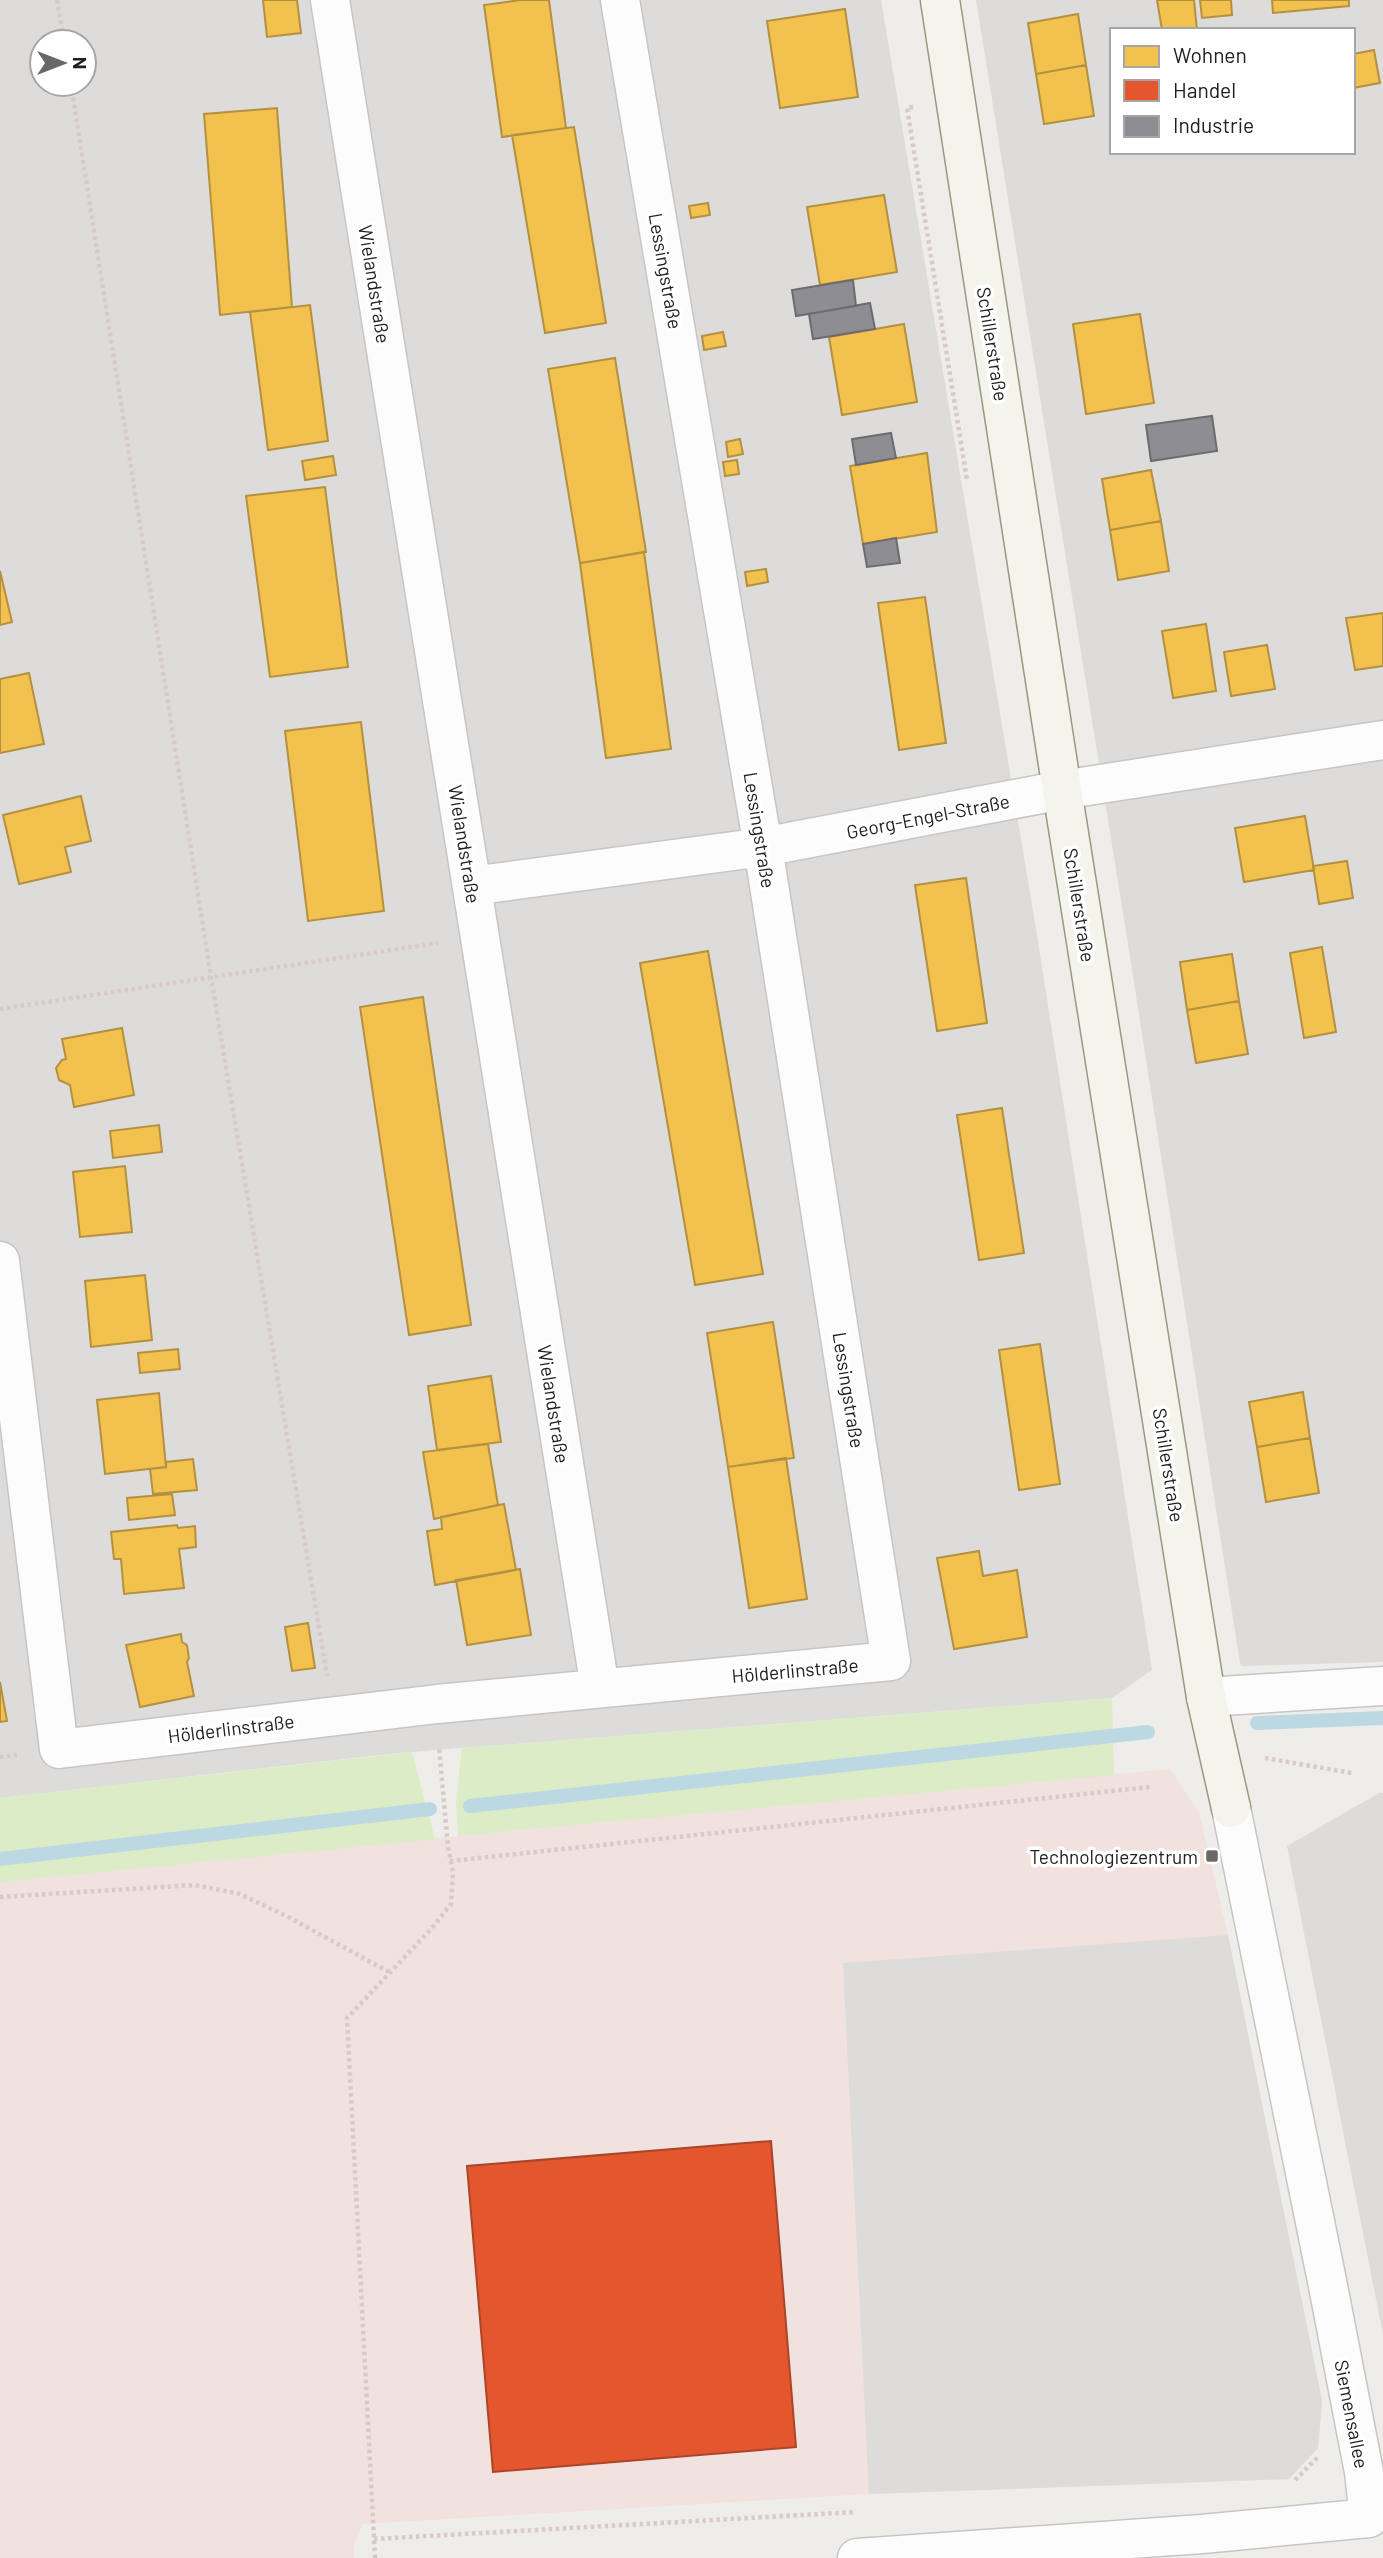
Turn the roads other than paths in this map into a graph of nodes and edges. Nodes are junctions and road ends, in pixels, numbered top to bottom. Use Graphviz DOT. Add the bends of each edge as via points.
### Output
graph roads {
  1 [pos="330,0"];
  2 [pos="620,0"];
  3 [pos="940,0"];
  4 [pos="1383,740"];
  5 [pos="1062,790"];
  6 [pos="763,847"];
  7 [pos="472,886"];
  8 [pos="0,1261"];
  9 [pos="891,1661"];
  10 [pos="1383,1686"];
  11 [pos="600,1688"];
  12 [pos="1206,1696"];
  13 [pos="1231,1808"];
  14 [pos="1376,2518"];
  15 [pos="857,2558"];
  1 -- 7 [label="street, Wielandstraße"];
  2 -- 6 [label="street, Lessingstraße"];
  3 -- 5 [label="street, Schillerstraße"];
  4 -- 5 [label="street, Georg-Engel-Straße"];
  5 -- 6 [label="street, Georg-Engel-Straße"];
  5 -- 12 [label="street, Schillerstraße"];
  6 -- 7 [label="street, Georg-Engel-Straße"];
  6 -- 9 [label="street, Lessingstraße"];
  7 -- 11 [label="street, Wielandstraße"];
  8 -- 11 [label="street, Hölderlinstraße" via="59,1749"];
  9 -- 11 [label="street, Hölderlinstraße"];
  10 -- 12 [label="street"];
  12 -- 13 [label="street, Schillerstraße"];
  13 -- 14 [label="street, Siemensallee"];
  14 -- 15 [label="street, Siemensallee"];
}
